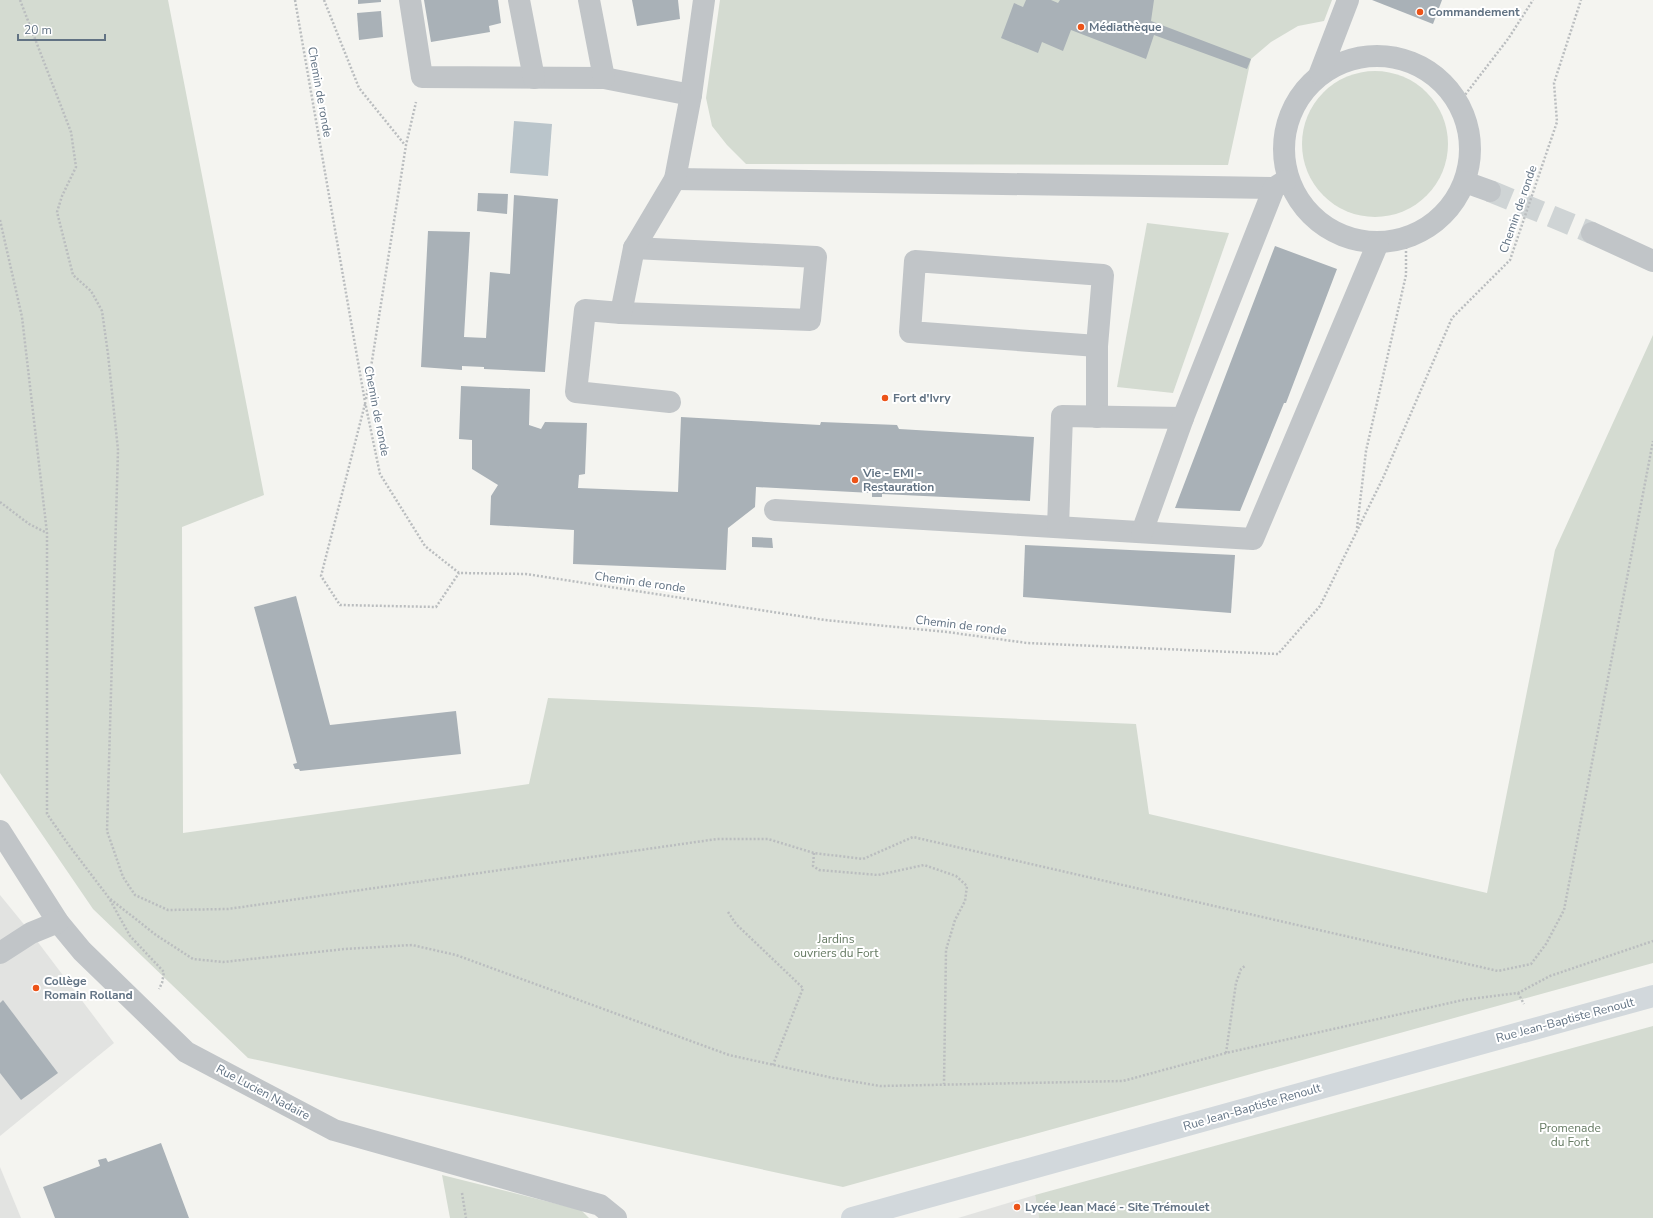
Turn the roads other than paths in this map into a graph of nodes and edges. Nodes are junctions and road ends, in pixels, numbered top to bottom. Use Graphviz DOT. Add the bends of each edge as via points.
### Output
graph roads {
  1 [pos="410,0"];
  2 [pos="519,0"];
  3 [pos="589,0"];
  4 [pos="704,0"];
  5 [pos="1348,0"];
  6 [pos="1320,73"];
  7 [pos="534,78"];
  8 [pos="604,78"];
  9 [pos="690,95"];
  10 [pos="675,178"];
  11 [pos="1465,182"];
  12 [pos="1281,184"];
  13 [pos="1490,191"];
  14 [pos="1592,233"];
  15 [pos="1378,243"];
  16 [pos="634,248"];
  17 [pos="1653,261"];
  18 [pos="620,313"];
  19 [pos="1097,346"];
  20 [pos="670,402"];
  21 [pos="1097,417"];
  22 [pos="1184,418"];
  23 [pos="775,510"];
  24 [pos="1058,527"];
  25 [pos="1142,532"];
  26 [pos="0,831"];
  27 [pos="58,922"];
  28 [pos="0,953"];
  29 [pos="1653,996"];
  30 [pos="616,1218"];
  31 [pos="852,1218"];
  1 -- 7 [label="street" via="422,77"];
  2 -- 7 [label="street"];
  3 -- 8 [label="street"];
  4 -- 9 [label="street"];
  5 -- 6 [label="street"];
  6 -- 11 [label="street" via="1348,59 1377,55 1407,59 1434,73 1454,95 1467,122 1471,153"];
  6 -- 12 [label="street" via="1300,94 1287,121"];
  7 -- 8 [label="street"];
  8 -- 9 [label="street"];
  9 -- 10 [label="street"];
  10 -- 12 [label="street"];
  10 -- 16 [label="street"];
  11 -- 13 [label="street"];
  11 -- 15 [label="street" via="1451,206 1431,225 1406,238"];
  12 -- 15 [label="street" via="1323,226 1349,239"];
  12 -- 22 [label="street"];
  14 -- 17 [label="street"];
  15 -- 25 [label="street" via="1253,539"];
  16 -- 18 [label="street"];
  16 -- 18 [label="street" via="816,257 810,320"];
  18 -- 20 [label="street" via="585,310 576,392"];
  19 -- 19 [label="street" via="1103,275 915,260 910,332"];
  19 -- 21 [label="street"];
  21 -- 22 [label="street"];
  21 -- 24 [label="street" via="1062,416"];
  22 -- 25 [label="street"];
  23 -- 24 [label="street"];
  24 -- 25 [label="street"];
  26 -- 27 [label="street, Rue Lucien Nadaire"];
  27 -- 28 [label="street" via="31,933"];
  27 -- 30 [label="street, Rue Lucien Nadaire" via="82,951 186,1052 334,1130 600,1205"];
  29 -- 31 [label="main road, Rue Jean-Baptiste Renoult"];
}
